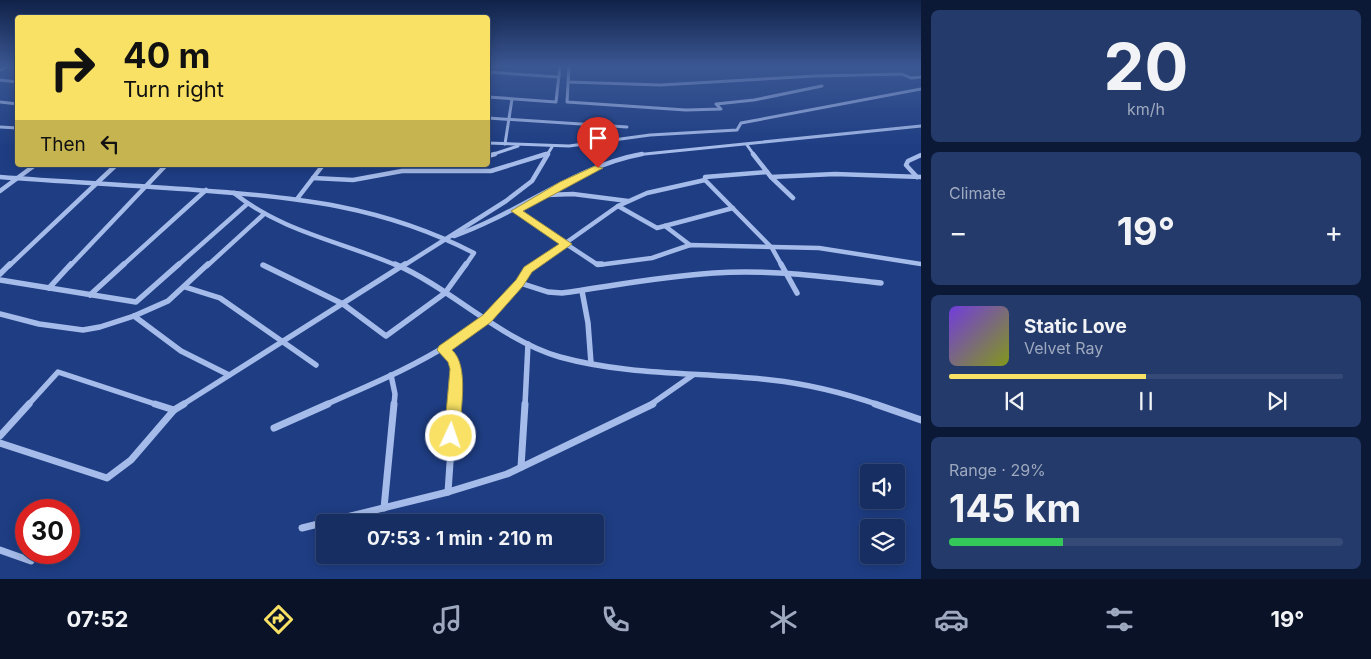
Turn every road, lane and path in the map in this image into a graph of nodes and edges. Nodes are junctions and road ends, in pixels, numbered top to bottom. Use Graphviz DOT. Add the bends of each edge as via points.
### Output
graph roads {
  1 [pos="557,93"];
  2 [pos="567,93"];
  3 [pos="781,93"];
  4 [pos="900,93"];
  5 [pos="490,97"];
  6 [pos="512,99"];
  7 [pos="0,102"];
  8 [pos="15,104"];
  9 [pos="490,118"];
  10 [pos="510,120"];
  11 [pos="921,126"];
  12 [pos="0,127"];
  13 [pos="15,128"];
  14 [pos="627,128"];
  15 [pos="490,142"];
  16 [pos="505,144"];
  17 [pos="521,145"];
  18 [pos="747,145"];
  19 [pos="552,147"];
  20 [pos="548,153"];
  21 [pos="490,155"];
  22 [pos="921,155"];
  23 [pos="31,167"];
  24 [pos="114,167"];
  25 [pos="164,167"];
  26 [pos="321,167"];
  27 [pos="767,172"];
  28 [pos="0,177"];
  29 [pos="771,177"];
  30 [pos="919,177"];
  31 [pos="16,178"];
  32 [pos="313,178"];
  33 [pos="705,180"];
  34 [pos="98,183"];
  35 [pos="146,186"];
  36 [pos="206,190"];
  37 [pos="0,191"];
  38 [pos="234,192"];
  39 [pos="547,195"];
  40 [pos="793,198"];
  41 [pos="297,199"];
  42 [pos="628,201"];
  43 [pos="246,204"];
  44 [pos="618,206"];
  45 [pos="733,208"];
  46 [pos="516,211"];
  47 [pos="264,214"];
  48 [pos="664,226"];
  49 [pos="448,238"];
  50 [pos="566,244"];
  51 [pos="690,245"];
  52 [pos="772,248"];
  53 [pos="921,264"];
  54 [pos="263,265"];
  55 [pos="401,267"];
  56 [pos="785,272"];
  57 [pos="0,274"];
  58 [pos="0,280"];
  59 [pos="881,282"];
  60 [pos="520,283"];
  61 [pos="185,287"];
  62 [pos="49,288"];
  63 [pos="582,291"];
  64 [pos="445,293"];
  65 [pos="797,293"];
  66 [pos="90,295"];
  67 [pos="343,304"];
  68 [pos="0,314"];
  69 [pos="134,316"];
  70 [pos="487,319"];
  71 [pos="284,341"];
  72 [pos="528,344"];
  73 [pos="444,350"];
  74 [pos="591,363"];
  75 [pos="316,365"];
  76 [pos="391,375"];
  77 [pos="693,375"];
  78 [pos="229,376"];
  79 [pos="174,410"];
  80 [pos="921,420"];
  81 [pos="274,428"];
  82 [pos="0,436"];
  83 [pos="0,443"];
  84 [pos="521,467"];
  85 [pos="448,492"];
  86 [pos="384,508"];
  87 [pos="302,528"];
  88 [pos="0,550"];
  89 [pos="15,555"];
  1 -- 6 [label="street" via="556,102"];
  2 -- 3 [label="street" via="567,102 686,110 722,109 716,104"];
  4 -- 19 [label="street" via="741,123 737,130 728,132 681,132"];
  5 -- 6 [label="street"];
  6 -- 10 [label="street"];
  7 -- 8 [label="street"];
  9 -- 10 [label="street"];
  10 -- 14 [label="street"];
  10 -- 16 [label="street"];
  11 -- 18 [label="street"];
  12 -- 13 [label="street"];
  15 -- 16 [label="street"];
  16 -- 17 [label="street"];
  17 -- 19 [label="street"];
  17 -- 21 [label="street"];
  18 -- 27 [label="street"];
  18 -- 39 [label="street" via="632,155 563,184"];
  19 -- 20 [label="street"];
  20 -- 32 [label="street" via="491,171 402,171 353,180"];
  20 -- 49 [label="street" via="532,181"];
  22 -- 30 [label="street" via="906,165"];
  23 -- 31 [label="street"];
  24 -- 34 [label="street"];
  25 -- 35 [label="street"];
  26 -- 32 [label="street"];
  27 -- 29 [label="street"];
  27 -- 33 [label="street" via="706,177"];
  28 -- 31 [label="street"];
  29 -- 30 [label="street" via="835,174"];
  29 -- 40 [label="street"];
  31 -- 34 [label="street"];
  31 -- 37 [label="street"];
  32 -- 41 [label="street"];
  33 -- 42 [label="street" via="647,193"];
  33 -- 45 [label="street"];
  34 -- 35 [label="street"];
  34 -- 57 [label="street"];
  35 -- 36 [label="street"];
  35 -- 62 [label="street"];
  36 -- 38 [label="street"];
  36 -- 66 [label="street"];
  38 -- 41 [label="street"];
  38 -- 43 [label="street"];
  39 -- 42 [label="street" via="573,194"];
  39 -- 46 [label="street"];
  41 -- 49 [label="street" via="368,212"];
  42 -- 44 [label="street"];
  43 -- 47 [label="street"];
  43 -- 66 [label="street" via="136,302"];
  44 -- 48 [label="street" via="657,228"];
  44 -- 50 [label="street"];
  45 -- 48 [label="street"];
  45 -- 52 [label="street"];
  46 -- 49 [label="street" via="482,228"];
  46 -- 50 [label="street"];
  47 -- 55 [label="street"];
  47 -- 61 [label="street"];
  48 -- 51 [label="street"];
  49 -- 55 [label="street"];
  49 -- 64 [label="street" via="474,253"];
  50 -- 51 [label="street" via="598,265 652,258"];
  50 -- 60 [label="street" via="528,269"];
  51 -- 52 [label="street"];
  52 -- 53 [label="street" via="819,248"];
  52 -- 56 [label="street"];
  54 -- 67 [label="street"];
  55 -- 64 [label="street"];
  55 -- 67 [label="street"];
  56 -- 59 [label="street"];
  56 -- 63 [label="street" via="712,273"];
  56 -- 65 [label="street"];
  58 -- 62 [label="street"];
  60 -- 63 [label="street" via="548,292"];
  60 -- 70 [label="street"];
  61 -- 69 [label="street" via="168,301"];
  61 -- 71 [label="street" via="220,298"];
  62 -- 66 [label="street"];
  63 -- 74 [label="street"];
  64 -- 67 [label="street" via="386,336"];
  64 -- 70 [label="street"];
  67 -- 71 [label="street"];
  68 -- 69 [label="street" via="83,330"];
  69 -- 78 [label="street" via="181,351"];
  70 -- 72 [label="street"];
  70 -- 73 [label="street"];
  71 -- 75 [label="street"];
  71 -- 78 [label="street"];
  72 -- 74 [label="street" via="551,354"];
  72 -- 84 [label="street"];
  73 -- 76 [label="street"];
  73 -- 85 [label="street" via="453,359 456,369"];
  74 -- 77 [label="street"];
  76 -- 81 [label="street"];
  76 -- 86 [label="street" via="395,394"];
  77 -- 80 [label="street" via="813,386"];
  77 -- 84 [label="street" via="656,402"];
  78 -- 79 [label="street"];
  79 -- 82 [label="street" via="58,372"];
  79 -- 83 [label="street" via="131,460 107,478"];
  84 -- 85 [label="street"];
  85 -- 86 [label="street"];
  86 -- 87 [label="street"];
  88 -- 89 [label="street"];
}
